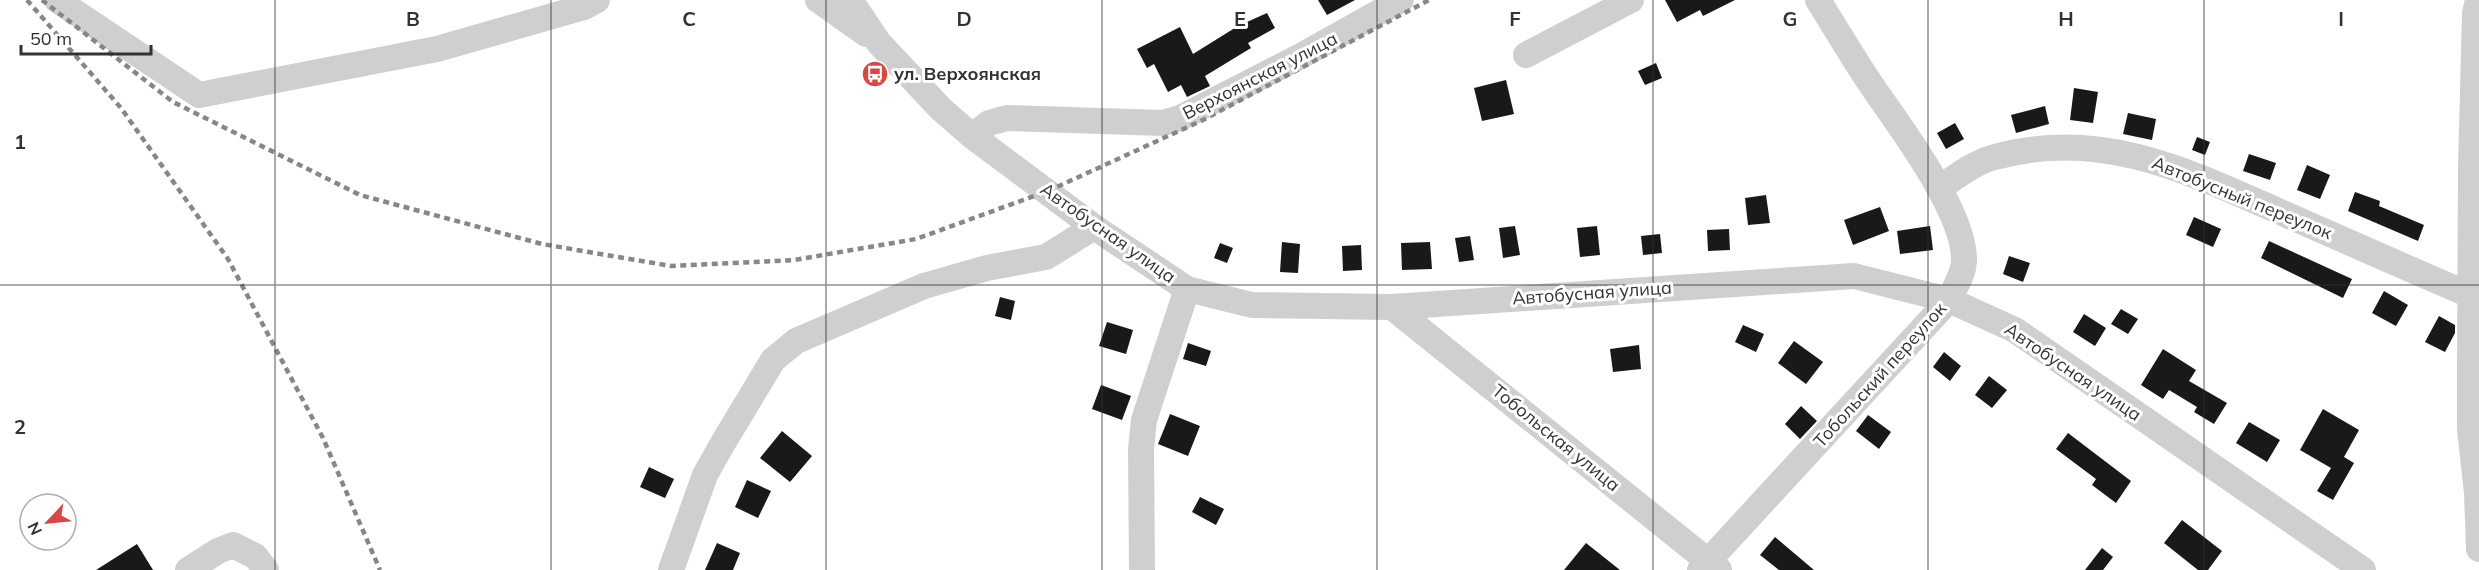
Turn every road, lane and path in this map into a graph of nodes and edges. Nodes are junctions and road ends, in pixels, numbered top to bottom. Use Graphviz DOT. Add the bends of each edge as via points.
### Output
graph roads {
  1 [pos="57,0"];
  2 [pos="597,0"];
  3 [pos="818,0"];
  4 [pos="850,0"];
  5 [pos="1401,0"];
  6 [pos="1631,0"];
  7 [pos="1818,0"];
  8 [pos="2478,0"];
  9 [pos="879,43"];
  10 [pos="1526,55"];
  11 [pos="972,136"];
  12 [pos="1940,188"];
  13 [pos="1094,227"];
  14 [pos="2473,279"];
  15 [pos="1187,289"];
  16 [pos="1949,300"];
  17 [pos="1392,307"];
  18 [pos="2479,549"];
  19 [pos="1710,567"];
  20 [pos="188,570"];
  21 [pos="266,570"];
  22 [pos="671,570"];
  23 [pos="1142,570"];
  24 [pos="2363,570"];
  1 -- 2 [label="street" via="198,95 437,49"];
  3 -- 9 [label="street"];
  4 -- 9 [label="street, Автобусная улица"];
  5 -- 11 [label="street, Верхоянская улица" via="1180,118 1163,123 1007,118 989,123"];
  6 -- 10 [label="street"];
  7 -- 12 [label="street, Тобольский переулок"];
  8 -- 14 [label="street"];
  9 -- 11 [label="street, Автобусная улица" via="940,109"];
  11 -- 13 [label="street, Автобусная улица"];
  12 -- 14 [label="street, Автобусный переулок" via="1974,165 1995,157 2046,149 2107,149 2180,168"];
  12 -- 16 [label="street, Тобольский переулок" via="1958,231 1964,261 1962,276"];
  13 -- 15 [label="street, Автобусная улица"];
  13 -- 22 [label="street" via="1046,257 924,286 796,341 783,351 752,393 705,475"];
  14 -- 18 [label="street" via="2470,429"];
  15 -- 17 [label="street, Автобусная улица" via="1252,305"];
  15 -- 23 [label="street" via="1144,420 1140,449"];
  16 -- 17 [label="street, Автобусная улица" via="1854,276"];
  16 -- 19 [label="street, Тобольский переулок"];
  16 -- 24 [label="street, Автобусная улица" via="2015,330"];
  17 -- 19 [label="street, Тобольская улица"];
  20 -- 21 [label="street" via="233,545 255,556"];
}
